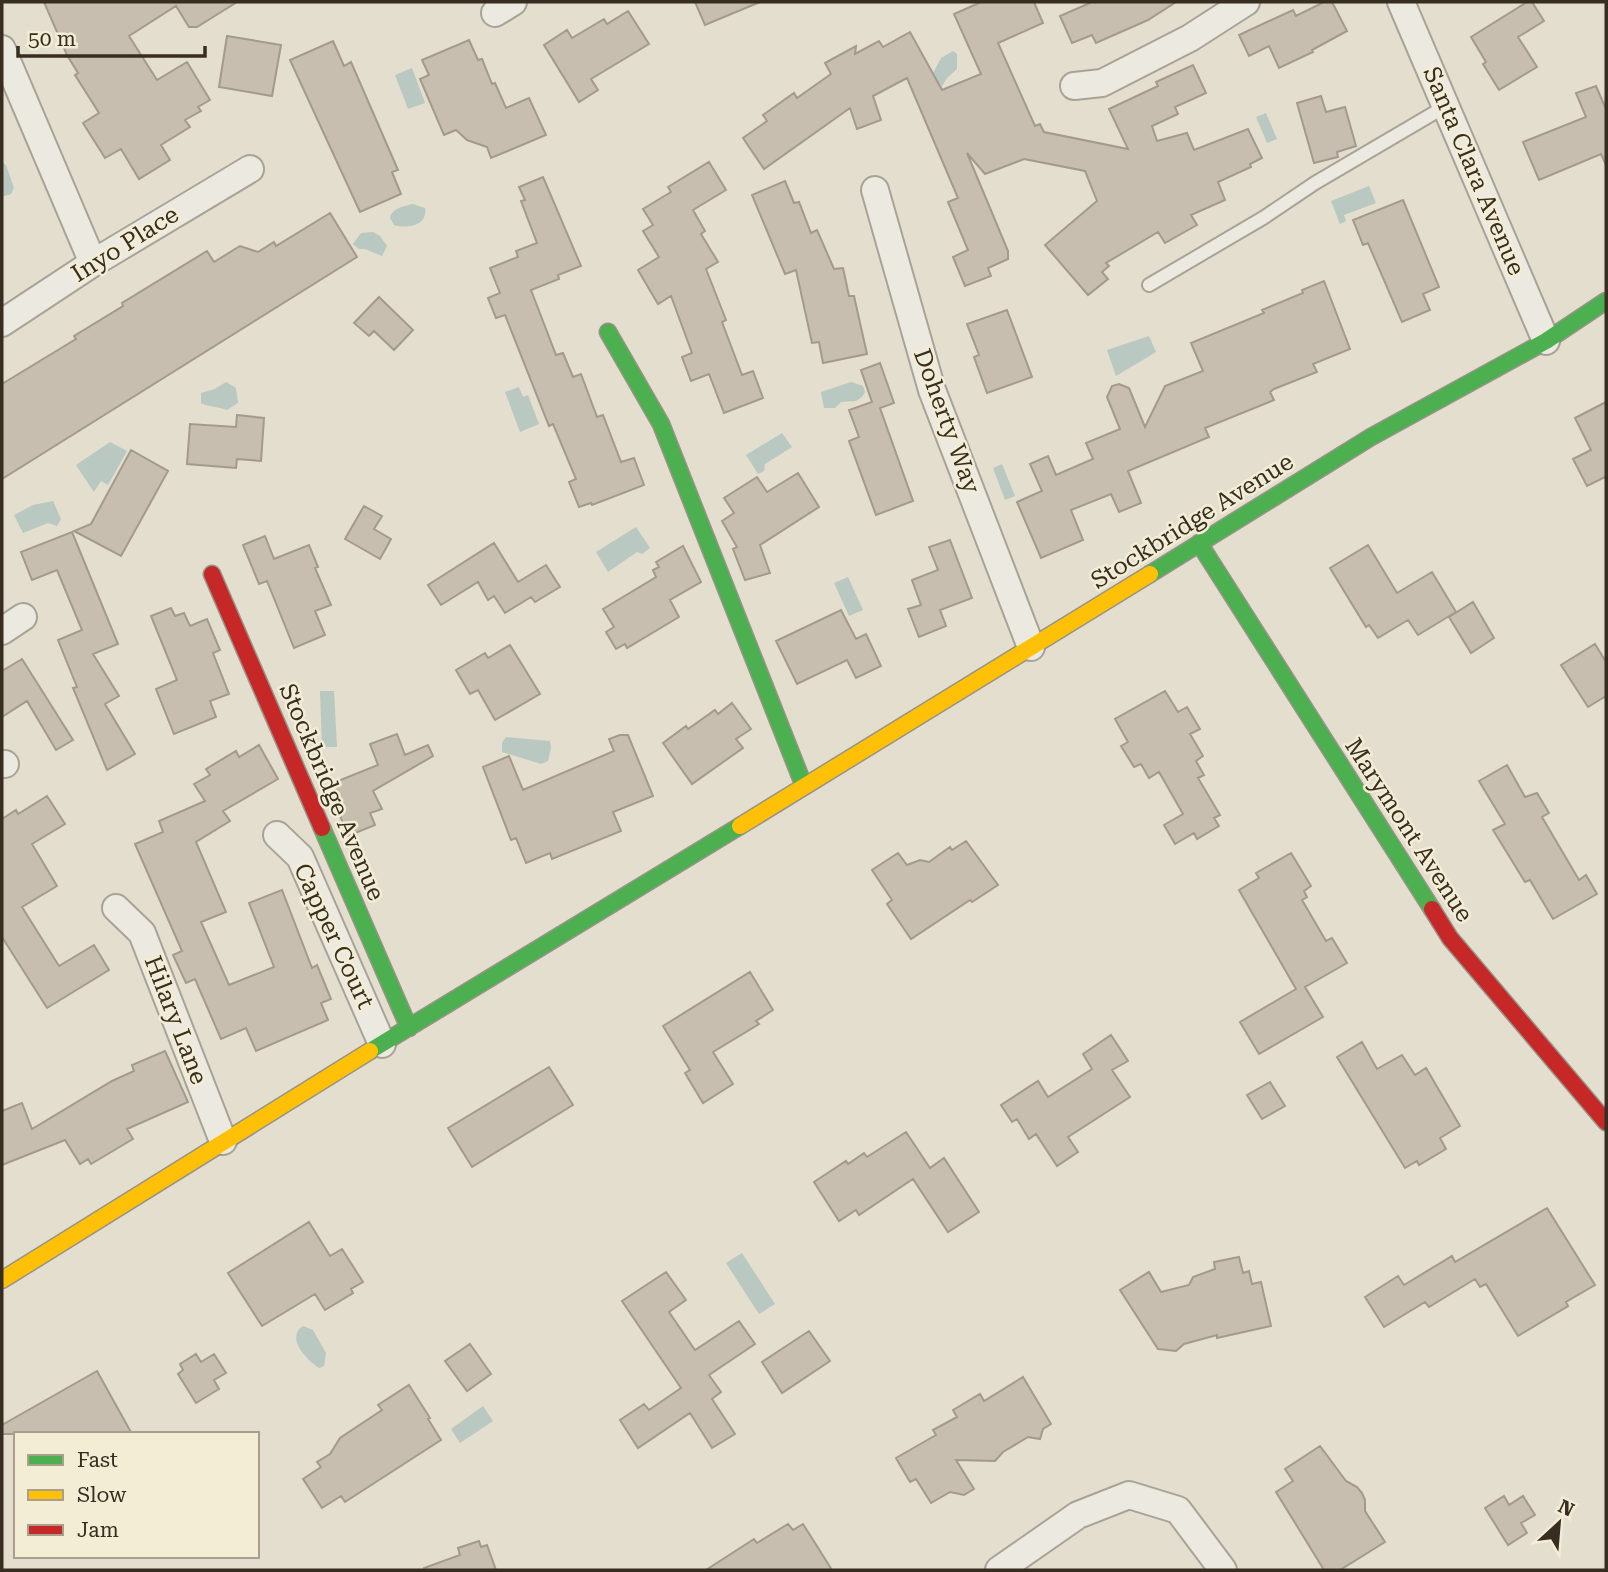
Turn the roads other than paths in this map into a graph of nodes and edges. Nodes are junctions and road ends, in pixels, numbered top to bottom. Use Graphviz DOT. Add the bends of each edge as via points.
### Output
graph roads {
  1 [pos="1246,2"];
  2 [pos="1401,2"];
  3 [pos="2,49"];
  4 [pos="1074,86"];
  5 [pos="1446,106"];
  6 [pos="250,169"];
  7 [pos="875,190"];
  8 [pos="93,263"];
  9 [pos="1149,285"];
  10 [pos="1606,302"];
  11 [pos="2,323"];
  12 [pos="608,332"];
  13 [pos="1546,341"];
  14 [pos="1199,543"];
  15 [pos="212,574"];
  16 [pos="1031,647"];
  17 [pos="804,786"];
  18 [pos="277,835"];
  19 [pos="116,908"];
  20 [pos="409,1028"];
  21 [pos="382,1044"];
  22 [pos="1606,1122"];
  23 [pos="223,1140"];
  24 [pos="2,1280"];
  25 [pos="999,1570"];
  26 [pos="1223,1570"];
  1 -- 4 [label="street" via="1190,38 1102,83"];
  2 -- 5 [label="street, Santa Clara Avenue"];
  3 -- 8 [label="street"];
  5 -- 9 [label="lane"];
  5 -- 13 [label="street, Santa Clara Avenue"];
  6 -- 8 [label="street, Inyo Place"];
  7 -- 16 [label="street, Doherty Way" via="932,390"];
  8 -- 11 [label="street, Inyo Place"];
  10 -- 13 [label="street, Stockbridge Avenue"];
  12 -- 17 [label="street" via="661,424"];
  13 -- 14 [label="street, Stockbridge Avenue" via="1371,437"];
  14 -- 16 [label="street, Stockbridge Avenue"];
  14 -- 22 [label="street, Marymont Avenue" via="1450,938"];
  15 -- 20 [label="street, Stockbridge Avenue"];
  16 -- 17 [label="street, Stockbridge Avenue"];
  17 -- 20 [label="street, Stockbridge Avenue"];
  18 -- 21 [label="street, Capper Court" via="300,857"];
  19 -- 23 [label="street, Hilary Lane" via="142,933"];
  20 -- 21 [label="street, Stockbridge Avenue"];
  21 -- 23 [label="street, Stockbridge Avenue"];
  23 -- 24 [label="street, Stockbridge Avenue"];
  25 -- 26 [label="street" via="1078,1515 1129,1495 1178,1510"];
}
